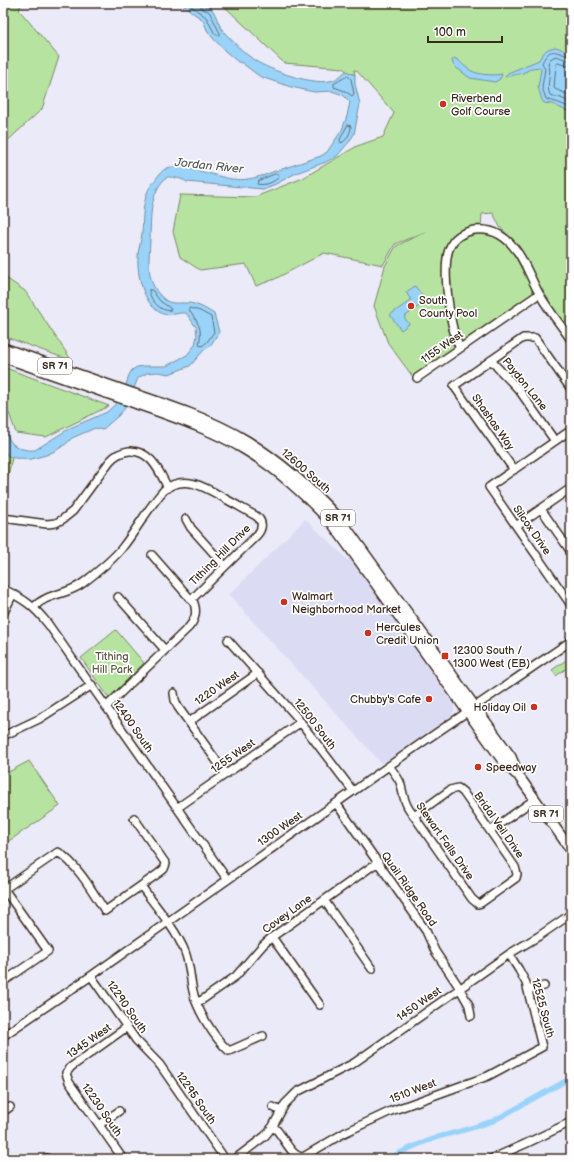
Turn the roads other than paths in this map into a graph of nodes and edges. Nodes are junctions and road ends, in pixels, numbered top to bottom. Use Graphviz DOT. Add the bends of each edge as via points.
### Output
graph roads {
  1 [pos="539,294"];
  2 [pos="571,340"];
  3 [pos="3,348"];
  4 [pos="460,348"];
  5 [pos="3,357"];
  6 [pos="492,360"];
  7 [pos="417,378"];
  8 [pos="105,388"];
  9 [pos="571,389"];
  10 [pos="571,430"];
  11 [pos="556,441"];
  12 [pos="514,470"];
  13 [pos="168,488"];
  14 [pos="571,488"];
  15 [pos="541,509"];
  16 [pos="3,518"];
  17 [pos="186,519"];
  18 [pos="516,526"];
  19 [pos="571,552"];
  20 [pos="152,555"];
  21 [pos="225,566"];
  22 [pos="3,589"];
  23 [pos="13,594"];
  24 [pos="118,597"];
  25 [pos="192,599"];
  26 [pos="570,601"];
  27 [pos="34,607"];
  28 [pos="3,614"];
  29 [pos="228,640"];
  30 [pos="571,641"];
  31 [pos="165,650"];
  32 [pos="258,673"];
  33 [pos="92,685"];
  34 [pos="174,693"];
  35 [pos="106,707"];
  36 [pos="472,709"];
  37 [pos="189,722"];
  38 [pos="301,722"];
  39 [pos="3,736"];
  40 [pos="389,766"];
  41 [pos="226,774"];
  42 [pos="353,791"];
  43 [pos="535,799"];
  44 [pos="336,803"];
  45 [pos="177,808"];
  46 [pos="414,816"];
  47 [pos="134,818"];
  48 [pos="490,831"];
  49 [pos="571,850"];
  50 [pos="378,862"];
  51 [pos="228,879"];
  52 [pos="141,886"];
  53 [pos="4,890"];
  54 [pos="324,900"];
  55 [pos="478,904"];
  56 [pos="571,914"];
  57 [pos="167,922"];
  58 [pos="272,937"];
  59 [pos="509,954"];
  60 [pos="372,969"];
  61 [pos="91,976"];
  62 [pos="3,982"];
  63 [pos="544,986"];
  64 [pos="459,989"];
  65 [pos="528,990"];
  66 [pos="196,1002"];
  67 [pos="320,1005"];
  68 [pos="471,1016"];
  69 [pos="127,1027"];
  70 [pos="3,1036"];
  71 [pos="263,1036"];
  72 [pos="542,1047"];
  73 [pos="146,1051"];
  74 [pos="66,1073"];
  75 [pos="10,1107"];
  76 [pos="273,1107"];
  77 [pos="119,1111"];
  78 [pos="280,1111"];
  79 [pos="3,1112"];
  80 [pos="571,1122"];
  81 [pos="99,1125"];
  82 [pos="273,1126"];
  83 [pos="123,1159"];
  84 [pos="225,1159"];
  85 [pos="235,1159"];
  86 [pos="491,1159"];
  1 -- 2 [label="street"];
  1 -- 4 [label="street, 1155 West"];
  1 -- 4 [label="street" via="520,256 499,234 484,230 462,234 450,246 447,276 452,323"];
  3 -- 8 [label="main road, 12600 South / SR 71"];
  4 -- 7 [label="street, 1155 West"];
  5 -- 8 [label="main road, 12600 South / SR 71"];
  6 -- 9 [label="street" via="523,338 535,338"];
  6 -- 11 [label="street, Paydon Lane" via="519,390"];
  6 -- 12 [label="street, Shashas Way" via="454,386"];
  8 -- 36 [label="main road, 12600 South / SR 71" via="197,417 223,428 246,440 311,489 345,526"];
  10 -- 11 [label="street"];
  11 -- 12 [label="street"];
  12 -- 18 [label="street, Silcox Drive" via="489,487"];
  13 -- 16 [label="street" via="156,465 147,456 137,452 126,452 116,455 110,461 73,511 63,520 47,524"];
  13 -- 21 [label="street, Tithing Hill Drive" via="181,482 201,485 256,516 261,523 260,532"];
  13 -- 27 [label="street" via="109,562 76,588 43,599"];
  14 -- 15 [label="street"];
  15 -- 18 [label="street"];
  15 -- 19 [label="street"];
  17 -- 21 [label="street"];
  18 -- 26 [label="street, Silcox Drive"];
  20 -- 25 [label="street"];
  21 -- 25 [label="street, Tithing Hill Drive"];
  22 -- 23 [label="street, 12400 South"];
  23 -- 27 [label="street, 12400 South"];
  23 -- 28 [label="street"];
  24 -- 31 [label="street"];
  25 -- 31 [label="street, Tithing Hill Drive" via="196,611 193,621"];
  27 -- 33 [label="street, 12400 South"];
  29 -- 32 [label="street, 12500 South"];
  30 -- 36 [label="street, 1300 West"];
  31 -- 35 [label="street, Tithing Hill Drive"];
  32 -- 37 [label="street, 1220 West"];
  32 -- 38 [label="street, 12500 South"];
  33 -- 35 [label="street, 12400 South"];
  33 -- 39 [label="street" via="34,721"];
  34 -- 37 [label="street" via="178,707"];
  35 -- 45 [label="street, 12400 South"];
  36 -- 40 [label="street, 1300 West"];
  36 -- 43 [label="main road, 12600 South / SR 71" via="511,757 520,778"];
  37 -- 41 [label="street"];
  38 -- 41 [label="street, 1255 West"];
  38 -- 42 [label="street, 12500 South"];
  40 -- 42 [label="street, 1300 West"];
  40 -- 46 [label="street, Stewart Falls Drive" via="399,780 404,801"];
  41 -- 45 [label="street, 1255 West"];
  42 -- 44 [label="street, 1300 West"];
  43 -- 48 [label="street"];
  43 -- 49 [label="main road, 12600 South / SR 71"];
  44 -- 50 [label="street, Quail Ridge Road"];
  44 -- 51 [label="street, 1300 West"];
  45 -- 51 [label="street, 12400 South"];
  46 -- 48 [label="street, Bridal Veil Drive" via="450,790 458,788"];
  46 -- 55 [label="street, Stewart Falls Drive"];
  47 -- 52 [label="street" via="166,864 164,869"];
  48 -- 55 [label="street, Bridal Veil Drive" via="515,867 517,874 513,881"];
  50 -- 54 [label="street, Covey Lane"];
  50 -- 64 [label="street, Quail Ridge Road" via="426,931 435,951"];
  51 -- 57 [label="street, 1300 West"];
  52 -- 53 [label="street" via="105,911 77,870 58,852"];
  52 -- 57 [label="street"];
  53 -- 62 [label="street" via="48,951"];
  54 -- 58 [label="street, Covey Lane"];
  54 -- 60 [label="street"];
  56 -- 59 [label="street, 1450 West"];
  57 -- 61 [label="street, 1300 West"];
  57 -- 66 [label="street" via="185,952"];
  58 -- 66 [label="street, Covey Lane" via="236,976"];
  58 -- 67 [label="street"];
  59 -- 64 [label="street, 1450 West"];
  59 -- 65 [label="street, 12525 South" via="523,976"];
  61 -- 69 [label="street, 12290 South"];
  61 -- 70 [label="street, 1300 West"];
  63 -- 65 [label="street"];
  64 -- 68 [label="street, Quail Ridge Road" via="469,1005"];
  64 -- 78 [label="street, 1450 West" via="354,1063 297,1092"];
  65 -- 72 [label="street, 12525 South"];
  66 -- 71 [label="street" via="229,1051"];
  69 -- 73 [label="street, 12290 South"];
  69 -- 74 [label="street, 1345 West"];
  72 -- 82 [label="street, 1510 West" via="488,1076 384,1114 344,1133 306,1156 300,1157 295,1154"];
  73 -- 84 [label="street, 12295 South" via="160,1065"];
  74 -- 81 [label="street, 12230 South" via="69,1082"];
  75 -- 79 [label="street"];
  76 -- 78 [label="street"];
  77 -- 81 [label="street"];
  78 -- 82 [label="street, 1450 West"];
  80 -- 86 [label="street"];
  81 -- 83 [label="street, 12230 South"];
  82 -- 85 [label="street, 1450 West" via="261,1140"];
}
